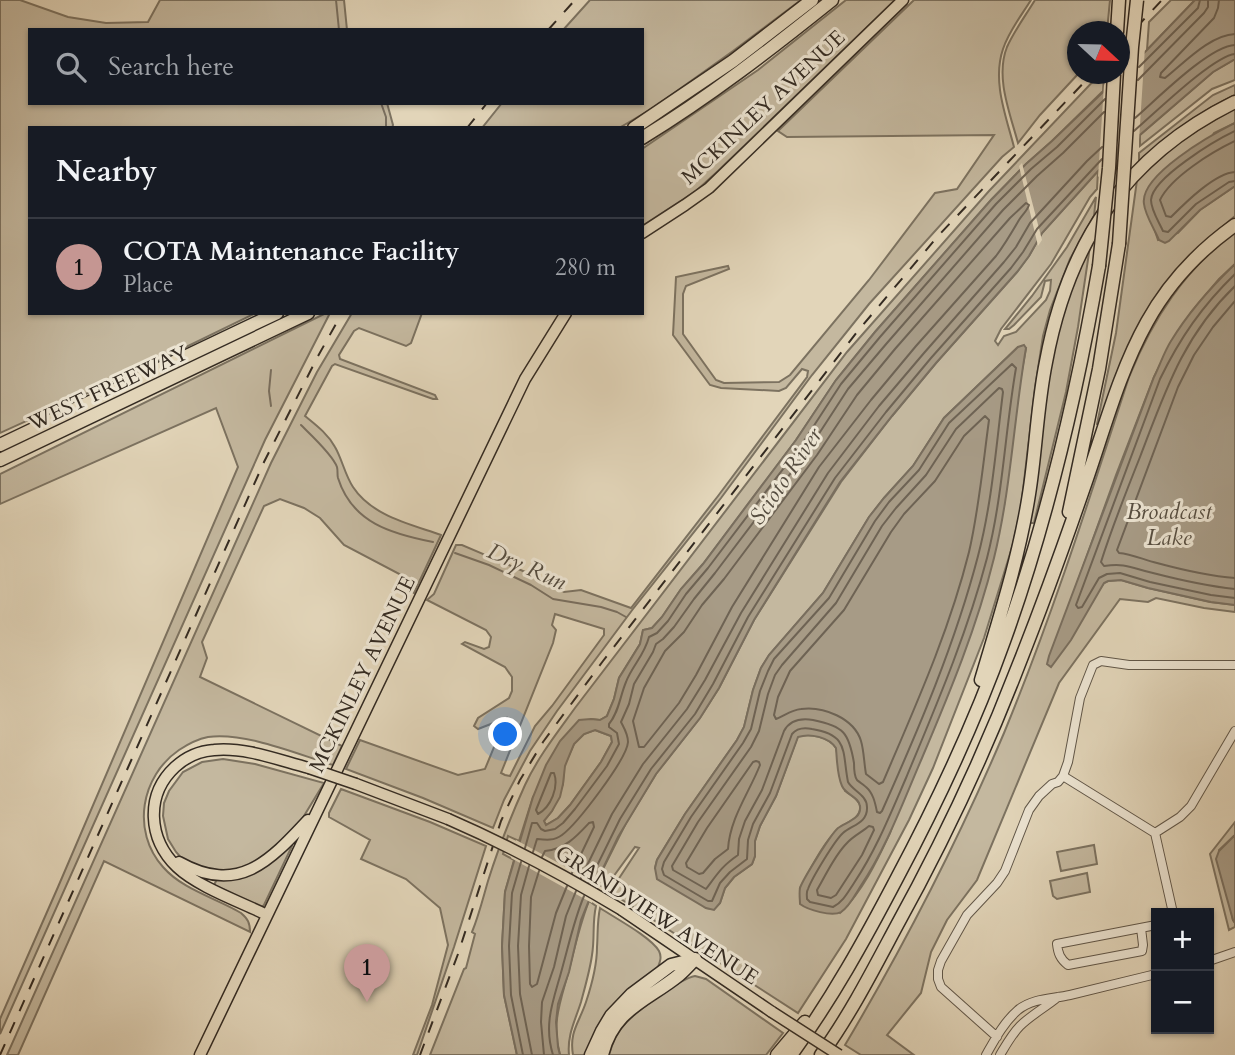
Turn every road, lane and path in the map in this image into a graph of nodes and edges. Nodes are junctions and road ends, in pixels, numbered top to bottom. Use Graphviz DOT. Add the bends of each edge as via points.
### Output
graph roads {
  1 [pos="812,0"];
  2 [pos="832,0"];
  3 [pos="903,0"];
  4 [pos="1137,0"];
  5 [pos="1119,1"];
  6 [pos="1118,21"];
  7 [pos="1113,84"];
  8 [pos="1235,102"];
  9 [pos="637,126"];
  10 [pos="644,137"];
  11 [pos="1235,225"];
  12 [pos="644,232"];
  13 [pos="273,315"];
  14 [pos="305,315"];
  15 [pos="565,315"];
  16 [pos="0,445"];
  17 [pos="0,460"];
  18 [pos="1062,549"];
  19 [pos="1235,665"];
  20 [pos="1235,731"];
  21 [pos="960,750"];
  22 [pos="1063,776"];
  23 [pos="317,811"];
  24 [pos="1154,833"];
  25 [pos="165,853"];
  26 [pos="1172,908"];
  27 [pos="267,915"];
  28 [pos="1151,926"];
  29 [pos="1141,928"];
  30 [pos="1235,952"];
  31 [pos="695,959"];
  32 [pos="1214,959"];
  33 [pos="1151,975"];
  34 [pos="1058,997"];
  35 [pos="828,1000"];
  36 [pos="997,1037"];
  37 [pos="825,1051"];
  38 [pos="200,1055"];
  39 [pos="591,1055"];
  40 [pos="602,1055"];
  41 [pos="777,1055"];
  42 [pos="791,1055"];
  43 [pos="839,1055"];
  44 [pos="986,1055"];
  45 [pos="1000,1055"];
  1 -- 9 [label="highway"];
  2 -- 10 [label="highway"];
  3 -- 12 [label="main road, MCKINLEY AVENUE" via="709,188"];
  4 -- 18 [label="highway, bridge" via="1119,244"];
  5 -- 6 [label="highway"];
  7 -- 21 [label="highway, bridge" via="1099,266 1069,422 1004,642"];
  8 -- 21 [label="highway" via="1191,126 1140,168 1105,211 1074,266 1045,364 1021,536"];
  11 -- 18 [label="highway" via="1195,258 1147,321 1120,382"];
  13 -- 16 [label="highway, WEST FREEWAY"];
  14 -- 17 [label="highway, WEST FREEWAY"];
  15 -- 23 [label="main road, MCKINLEY AVENUE" via="525,379"];
  18 -- 37 [label="highway" via="1020,664 956,812"];
  19 -- 22 [label="street" via="1097,662 1080,698"];
  20 -- 24 [label="street" via="1191,806"];
  21 -- 35 [label="highway" via="929,819"];
  22 -- 24 [label="street"];
  22 -- 36 [label="street" via="1034,803 1005,871 967,915 937,970 941,987"];
  23 -- 25 [label="main road" via="259,866 242,873 220,877 198,872"];
  23 -- 27 [label="main road, MCKINLEY AVENUE"];
  24 -- 26 [label="street"];
  25 -- 27 [label="main road, GRANDVIEW AVENUE" via="190,876"];
  25 -- 31 [label="main road, GRANDVIEW AVENUE, bridge" via="153,822 155,800 167,775 188,757 206,751 253,753 356,784 524,854 622,910"];
  27 -- 38 [label="main road, MCKINLEY AVENUE"];
  28 -- 29 [label="street"];
  29 -- 29 [label="street" via="1056,944 1057,951 1068,965 1142,951"];
  30 -- 32 [label="street"];
  31 -- 39 [label="highway" via="671,965 632,994 611,1016"];
  31 -- 40 [label="highway" via="621,1018"];
  31 -- 43 [label="main road, GRANDVIEW AVENUE, bridge"];
  33 -- 34 [label="street"];
  34 -- 36 [label="street" via="1037,999 1018,1010"];
  34 -- 45 [label="street" via="1022,1024"];
  35 -- 41 [label="highway"];
  35 -- 42 [label="highway"];
  36 -- 44 [label="street"];
}
